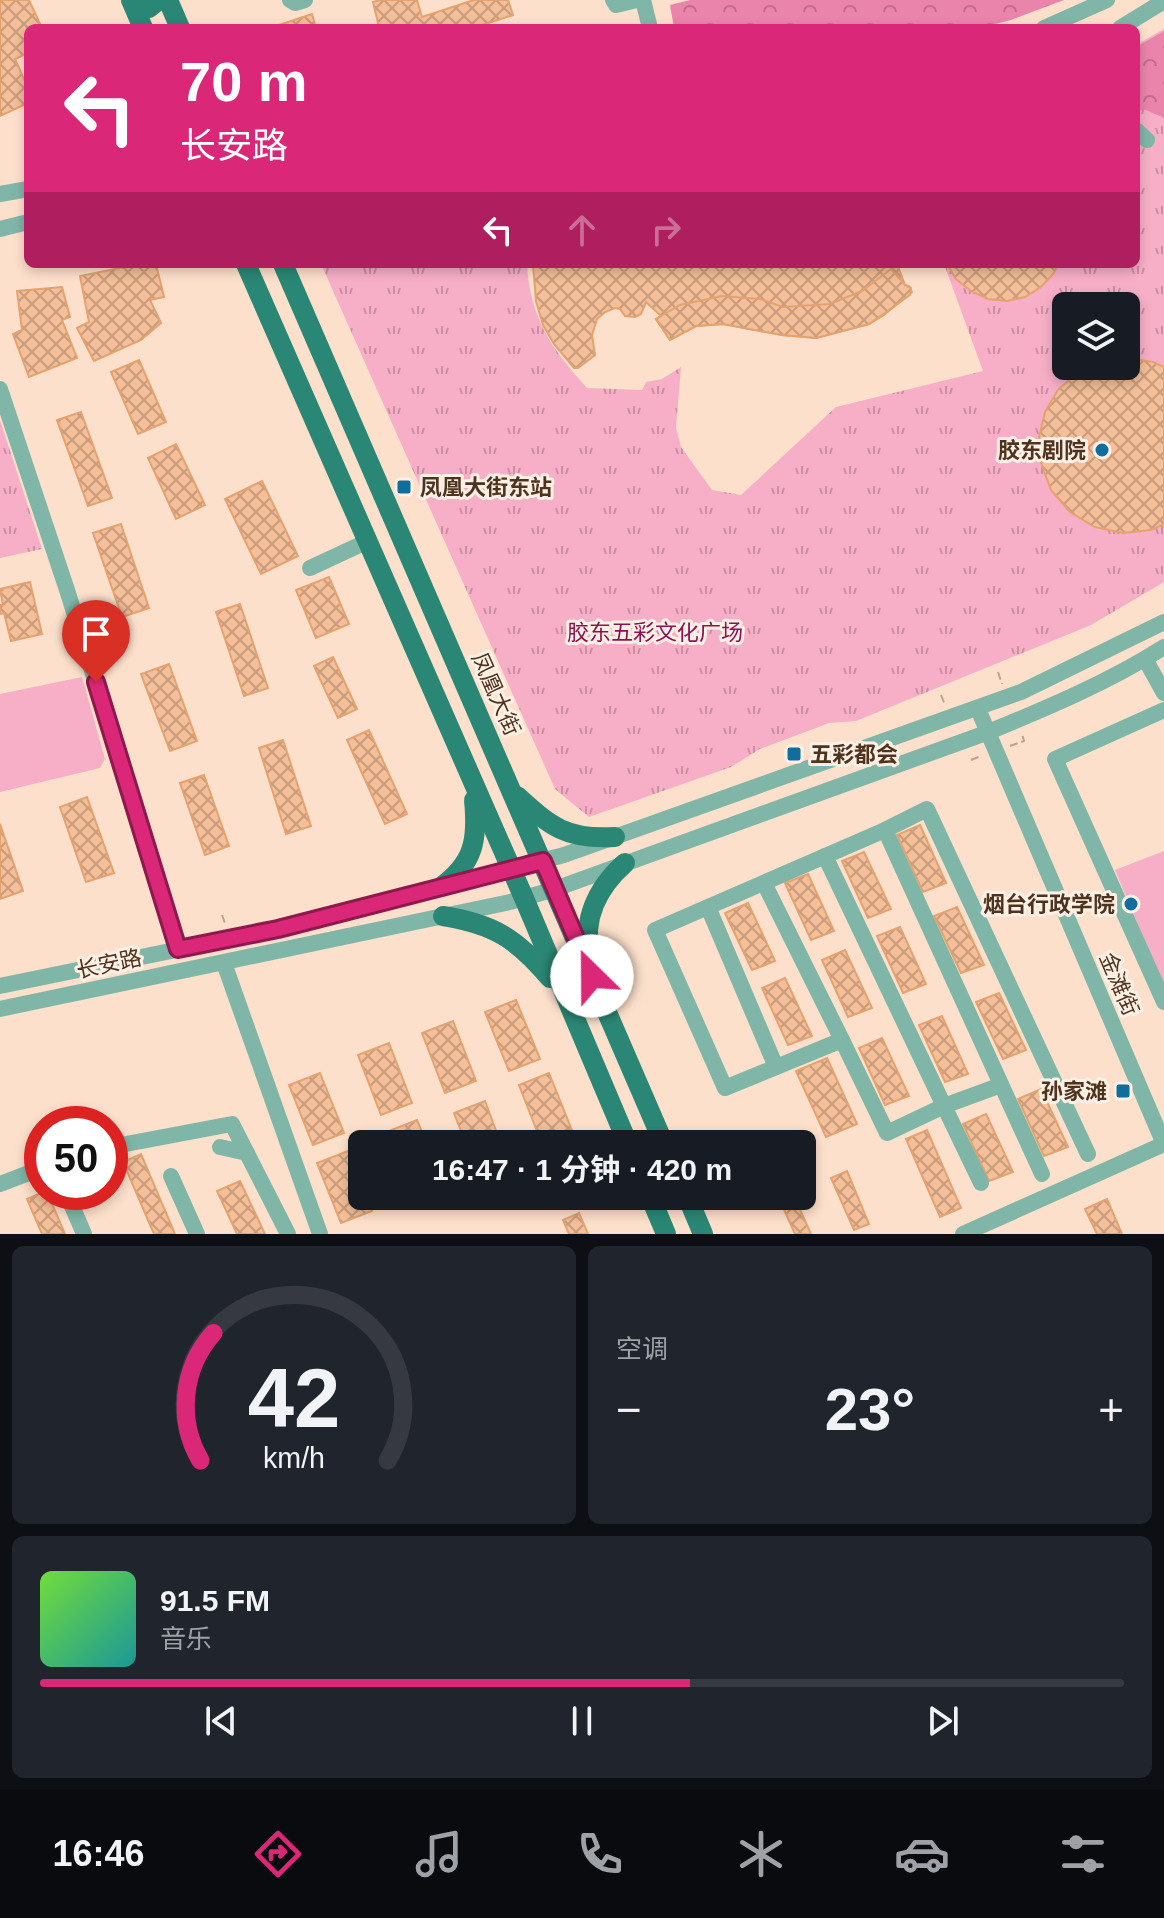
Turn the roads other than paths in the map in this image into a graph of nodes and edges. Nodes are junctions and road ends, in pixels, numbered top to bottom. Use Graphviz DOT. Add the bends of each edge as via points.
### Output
graph roads {
  1 [pos="132,0"];
  2 [pos="159,0"];
  3 [pos="168,0"];
  4 [pos="290,0"];
  5 [pos="305,0"];
  6 [pos="613,0"];
  7 [pos="640,0"];
  8 [pos="1107,0"];
  9 [pos="1164,1"];
  10 [pos="141,24"];
  11 [pos="178,24"];
  12 [pos="649,24"];
  13 [pos="1053,24"];
  14 [pos="1127,24"];
  15 [pos="24,190"];
  16 [pos="0,194"];
  17 [pos="24,223"];
  18 [pos="0,229"];
  19 [pos="285,268"];
  20 [pos="250,272"];
  21 [pos="0,389"];
  22 [pos="368,541"];
  23 [pos="310,568"];
  24 [pos="1164,622"];
  25 [pos="1164,647"];
  26 [pos="1145,659"];
  27 [pos="1164,693"];
  28 [pos="978,709"];
  29 [pos="1164,710"];
  30 [pos="986,733"];
  31 [pos="472,780"];
  32 [pos="513,793"];
  33 [pos="885,830"];
  34 [pos="615,837"];
  35 [pos="825,856"];
  36 [pos="543,861"];
  37 [pos="625,863"];
  38 [pos="511,869"];
  39 [pos="764,883"];
  40 [pos="441,887"];
  41 [pos="555,889"];
  42 [pos="524,898"];
  43 [pos="708,907"];
  44 [pos="443,916"];
  45 [pos="178,949"];
  46 [pos="224,963"];
  47 [pos="592,976"];
  48 [pos="0,986"];
  49 [pos="565,996"];
  50 [pos="1164,1002"];
  51 [pos="0,1009"];
  52 [pos="842,1040"];
  53 [pos="776,1067"];
  54 [pos="1001,1085"];
  55 [pos="944,1106"];
  56 [pos="622,1130"];
  57 [pos="658,1130"];
  58 [pos="128,1144"];
  59 [pos="1164,1144"];
  60 [pos="220,1147"];
  61 [pos="247,1153"];
  62 [pos="1088,1154"];
  63 [pos="1042,1174"];
  64 [pos="24,1175"];
  65 [pos="171,1176"];
  66 [pos="981,1183"];
  67 [pos="0,1184"];
  68 [pos="74,1210"];
  69 [pos="656,1210"];
  70 [pos="693,1210"];
  71 [pos="84,1234"];
  72 [pos="197,1234"];
  73 [pos="288,1234"];
  74 [pos="320,1234"];
  75 [pos="666,1234"];
  76 [pos="703,1234"];
  77 [pos="963,1234"];
  1 -- 2 [label="main road" via="143,8"];
  1 -- 10 [label="main road"];
  3 -- 11 [label="main road"];
  4 -- 5 [label="street"];
  6 -- 7 [label="street" via="616,5"];
  7 -- 12 [label="street"];
  8 -- 13 [label="street"];
  9 -- 14 [label="street"];
  15 -- 16 [label="street"];
  17 -- 18 [label="street"];
  19 -- 32 [label="main road, 凤凰大街"];
  20 -- 22 [label="main road"];
  21 -- 45 [label="street"];
  22 -- 23 [label="street"];
  22 -- 31 [label="main road"];
  24 -- 28 [label="street, 长安路"];
  25 -- 26 [label="street, 长安路"];
  26 -- 27 [label="street"];
  26 -- 30 [label="street, 长安路"];
  28 -- 30 [label="street, 金滩街"];
  28 -- 34 [label="street, 长安路"];
  29 -- 50 [label="street" via="1055,759"];
  30 -- 37 [label="street, 长安路"];
  30 -- 59 [label="street, 金滩街"];
  31 -- 38 [label="main road"];
  31 -- 40 [label="main road" via="477,829 473,848"];
  32 -- 34 [label="main road" via="573,836"];
  32 -- 36 [label="main road, 凤凰大街"];
  33 -- 35 [label="street"];
  33 -- 54 [label="street"];
  33 -- 62 [label="street" via="927,809"];
  34 -- 36 [label="street, 长安路"];
  35 -- 39 [label="street"];
  35 -- 55 [label="street"];
  36 -- 38 [label="street, 长安路"];
  36 -- 41 [label="main road, 凤凰大街"];
  37 -- 41 [label="street, 长安路"];
  37 -- 47 [label="main road" via="597,894 588,921"];
  38 -- 40 [label="street, 长安路"];
  38 -- 42 [label="main road"];
  39 -- 43 [label="street"];
  39 -- 52 [label="street"];
  40 -- 45 [label="street, 长安路"];
  41 -- 42 [label="street, 长安路"];
  41 -- 47 [label="main road, 凤凰大街"];
  42 -- 44 [label="street, 长安路"];
  42 -- 49 [label="main road"];
  43 -- 53 [label="street"];
  43 -- 53 [label="street" via="655,930 725,1088"];
  44 -- 46 [label="street, 长安路"];
  44 -- 49 [label="main road" via="474,921 509,938"];
  45 -- 48 [label="street, 长安路"];
  46 -- 51 [label="street, 长安路"];
  46 -- 74 [label="street"];
  47 -- 57 [label="main road, 凤凰大街"];
  49 -- 56 [label="main road"];
  52 -- 53 [label="street"];
  52 -- 55 [label="street" via="887,1133"];
  54 -- 55 [label="street"];
  54 -- 63 [label="street"];
  55 -- 66 [label="street"];
  58 -- 61 [label="street" via="232,1124"];
  59 -- 77 [label="street"];
  60 -- 61 [label="street"];
  61 -- 73 [label="street"];
  64 -- 67 [label="street"];
  65 -- 72 [label="street"];
  68 -- 71 [label="street"];
  69 -- 75 [label="main road"];
  70 -- 76 [label="main road"];
}
